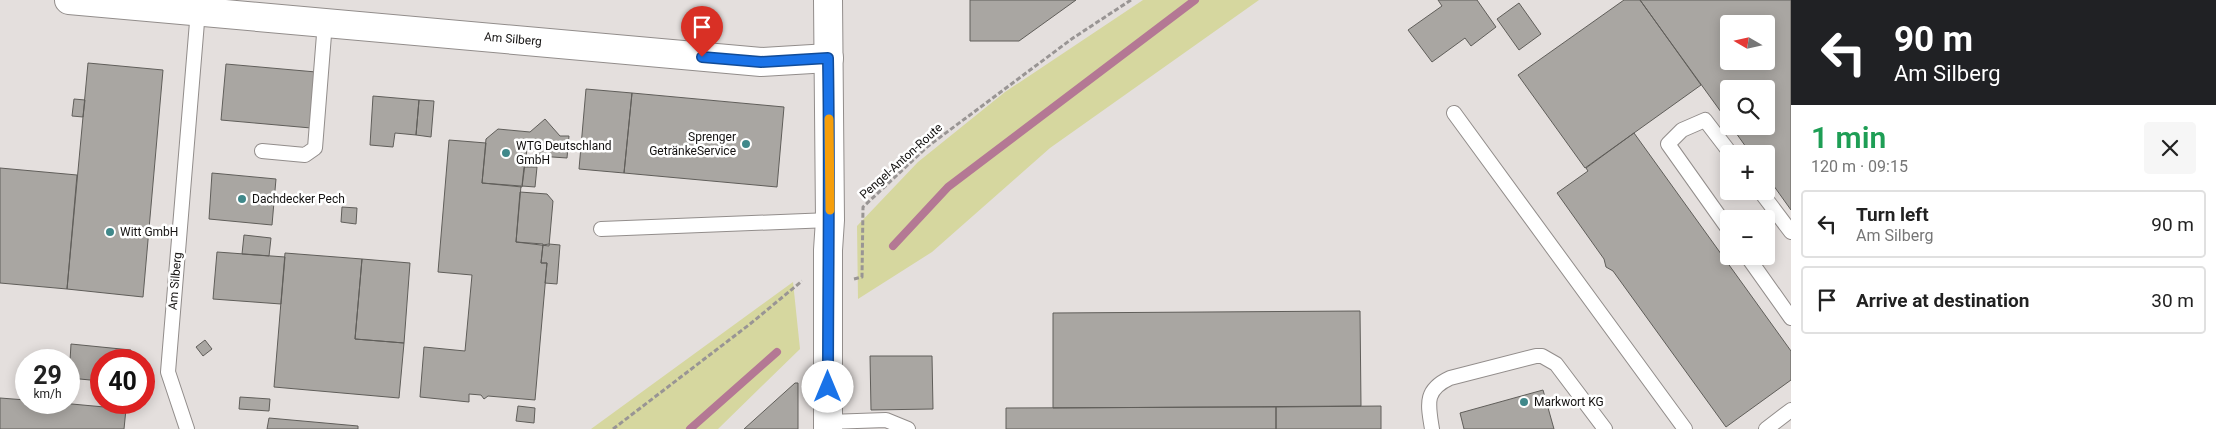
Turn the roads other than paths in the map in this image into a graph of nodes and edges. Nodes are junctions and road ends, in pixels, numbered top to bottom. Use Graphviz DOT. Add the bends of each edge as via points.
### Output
graph roads {
  1 [pos="69,0"];
  2 [pos="828,0"];
  3 [pos="198,10"];
  4 [pos="325,22"];
  5 [pos="828,58"];
  6 [pos="1454,113"];
  7 [pos="1724,145"];
  8 [pos="262,152"];
  9 [pos="1767,200"];
  10 [pos="1720,217"];
  11 [pos="830,220"];
  12 [pos="601,229"];
  13 [pos="1791,232"];
  14 [pos="1753,265"];
  15 [pos="1791,318"];
  16 [pos="1791,410"];
  17 [pos="828,426"];
  18 [pos="187,429"];
  19 [pos="908,429"];
  20 [pos="1432,429"];
  21 [pos="1605,429"];
  22 [pos="1685,429"];
  23 [pos="1766,429"];
  1 -- 3 [label="street, Am Silberg"];
  2 -- 5 [label="street"];
  3 -- 4 [label="street, Am Silberg"];
  3 -- 18 [label="lane, Am Silberg" via="168,372"];
  4 -- 5 [label="street, Am Silberg" via="761,62"];
  4 -- 8 [label="lane" via="315,148 305,155"];
  5 -- 11 [label="street"];
  6 -- 22 [label="lane"];
  7 -- 10 [label="lane" via="1705,120 1682,130 1668,144"];
  9 -- 13 [label="lane"];
  11 -- 12 [label="lane"];
  11 -- 17 [label="street"];
  14 -- 15 [label="lane"];
  16 -- 23 [label="lane"];
  17 -- 19 [label="lane" via="886,420"];
  20 -- 21 [label="lane" via="1428,403 1432,390 1439,383 1536,356 1556,364"];
}
